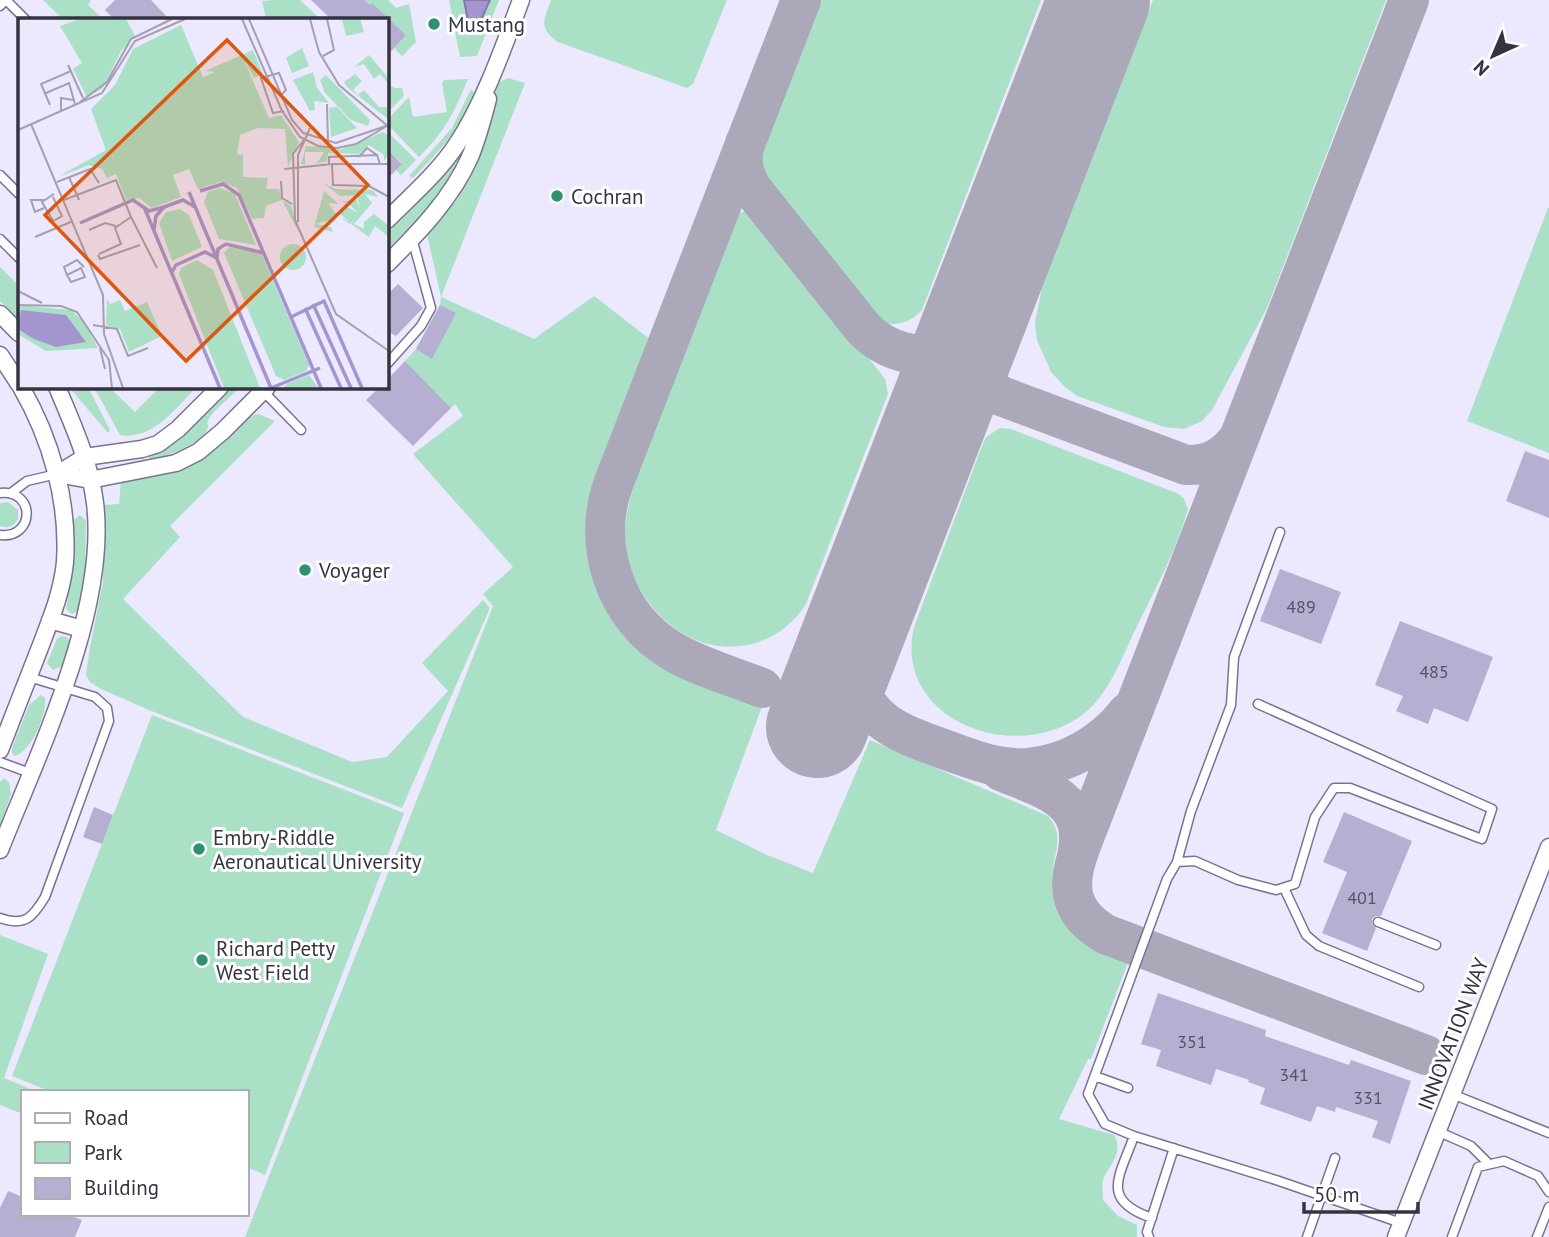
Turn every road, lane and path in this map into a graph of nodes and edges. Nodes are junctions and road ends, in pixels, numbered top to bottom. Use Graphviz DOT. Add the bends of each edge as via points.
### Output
graph roads {
  1 [pos="522,0"];
  2 [pos="0,6"];
  3 [pos="24,18"];
  4 [pos="496,68"];
  5 [pos="0,175"];
  6 [pos="18,193"];
  7 [pos="388,219"];
  8 [pos="412,237"];
  9 [pos="0,239"];
  10 [pos="18,257"];
  11 [pos="388,263"];
  12 [pos="0,314"];
  13 [pos="18,332"];
  14 [pos="0,355"];
  15 [pos="388,363"];
  16 [pos="18,382"];
  17 [pos="22,388"];
  18 [pos="57,388"];
  19 [pos="219,388"];
  20 [pos="263,388"];
  21 [pos="301,430"];
  22 [pos="85,457"];
  23 [pos="57,474"];
  24 [pos="90,480"];
  25 [pos="0,493"];
  26 [pos="11,493"];
  27 [pos="1280,532"];
  28 [pos="0,535"];
  29 [pos="50,620"];
  30 [pos="82,629"];
  31 [pos="28,677"];
  32 [pos="63,687"];
  33 [pos="1258,704"];
  34 [pos="0,750"];
  35 [pos="0,762"];
  36 [pos="30,774"];
  37 [pos="1549,847"];
  38 [pos="0,850"];
  39 [pos="1177,862"];
  40 [pos="1284,887"];
  41 [pos="0,918"];
  42 [pos="1378,922"];
  43 [pos="1436,945"];
  44 [pos="1419,988"];
  45 [pos="1095,1076"];
  46 [pos="1128,1087"];
  47 [pos="1452,1094"];
  48 [pos="1437,1131"];
  49 [pos="1549,1133"];
  50 [pos="1134,1136"];
  51 [pos="1174,1148"];
  52 [pos="1335,1158"];
  53 [pos="1489,1164"];
  54 [pos="1549,1192"];
  55 [pos="1321,1196"];
  56 [pos="1549,1207"];
  57 [pos="1152,1218"];
  58 [pos="1398,1230"];
  59 [pos="1149,1237"];
  60 [pos="1307,1237"];
  61 [pos="1451,1237"];
  62 [pos="1537,1237"];
  1 -- 4 [label="street"];
  2 -- 3 [label="lane" via="6,0"];
  4 -- 7 [label="street" via="458,142"];
  4 -- 8 [label="street" via="471,156 443,203"];
  5 -- 6 [label="lane"];
  8 -- 11 [label="street"];
  8 -- 15 [label="lane" via="431,308"];
  9 -- 10 [label="lane"];
  12 -- 13 [label="street"];
  14 -- 16 [label="street"];
  17 -- 23 [label="street"];
  18 -- 22 [label="street"];
  19 -- 22 [label="street" via="158,444"];
  20 -- 21 [label="lane"];
  20 -- 24 [label="street" via="198,452 176,463"];
  22 -- 23 [label="street"];
  22 -- 24 [label="street"];
  23 -- 24 [label="street"];
  23 -- 26 [label="lane" via="27,481"];
  23 -- 29 [label="street" via="65,564"];
  24 -- 30 [label="street" via="96,518 95,565"];
  25 -- 26 [label="lane"];
  26 -- 28 [label="lane" via="26,506 26,520 19,531"];
  27 -- 39 [label="lane" via="1234,657 1231,705"];
  29 -- 30 [label="street"];
  29 -- 31 [label="street"];
  30 -- 32 [label="street"];
  31 -- 32 [label="lane"];
  31 -- 34 [label="street"];
  32 -- 36 [label="street"];
  32 -- 41 [label="lane" via="95,697 107,708 109,721 45,897 26,920 12,923"];
  33 -- 40 [label="lane" via="1492,809 1481,838 1350,788 1334,788 1315,817 1296,884"];
  35 -- 36 [label="lane"];
  36 -- 38 [label="street"];
  37 -- 47 [label="street, INNOVATION WAY"];
  39 -- 40 [label="lane" via="1195,861 1238,880 1276,890"];
  39 -- 45 [label="lane"];
  40 -- 44 [label="lane" via="1306,935 1319,946"];
  42 -- 43 [label="lane"];
  45 -- 46 [label="lane"];
  45 -- 50 [label="lane" via="1088,1094 1105,1124"];
  47 -- 48 [label="street, INNOVATION WAY"];
  47 -- 49 [label="lane"];
  48 -- 53 [label="lane" via="1471,1146"];
  48 -- 58 [label="street, INNOVATION WAY"];
  50 -- 51 [label="lane"];
  50 -- 57 [label="lane" via="1116,1186 1132,1211"];
  51 -- 55 [label="lane"];
  51 -- 57 [label="lane"];
  52 -- 55 [label="lane"];
  53 -- 54 [label="lane" via="1504,1161 1538,1176"];
  53 -- 61 [label="lane" via="1478,1167"];
  55 -- 58 [label="lane"];
  55 -- 60 [label="lane"];
  56 -- 62 [label="lane"];
  57 -- 59 [label="lane"];
}
